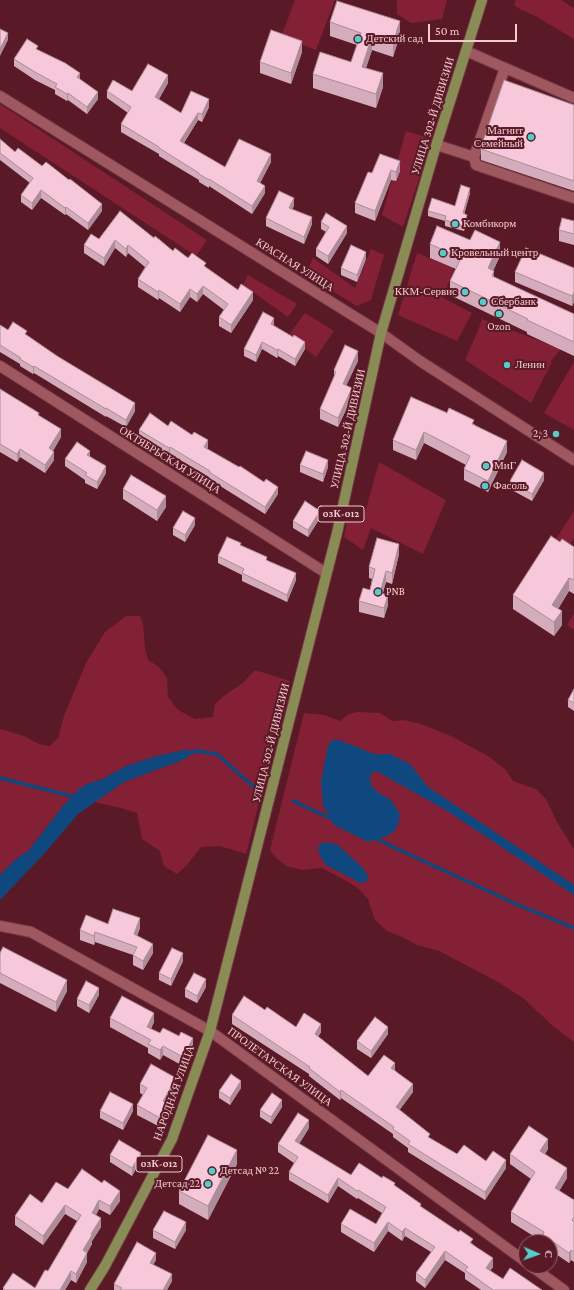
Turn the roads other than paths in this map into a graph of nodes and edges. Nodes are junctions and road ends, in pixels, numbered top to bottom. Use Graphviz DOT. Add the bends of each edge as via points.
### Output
graph roads {
  1 [pos="482,0"];
  2 [pos="466,51"];
  3 [pos="505,68"];
  4 [pos="0,96"];
  5 [pos="574,98"];
  6 [pos="437,145"];
  7 [pos="474,157"];
  8 [pos="574,198"];
  9 [pos="382,333"];
  10 [pos="0,366"];
  11 [pos="574,460"];
  12 [pos="326,573"];
  13 [pos="0,926"];
  14 [pos="210,1031"];
  15 [pos="518,1256"];
  16 [pos="542,1274"];
  17 [pos="90,1290"];
  18 [pos="564,1290"];
  1 -- 2 [label="main road, УЛИЦА 302-Й ДИВИЗИИ / 03К-012"];
  2 -- 3 [label="street"];
  2 -- 6 [label="main road, УЛИЦА 302-Й ДИВИЗИИ / 03К-012"];
  3 -- 5 [label="street"];
  3 -- 7 [label="street"];
  4 -- 9 [label="street, КРАСНАЯ УЛИЦА"];
  6 -- 7 [label="street"];
  6 -- 9 [label="main road, УЛИЦА 302-Й ДИВИЗИИ / 03К-012"];
  7 -- 8 [label="street" via="476,165"];
  9 -- 11 [label="street, КРАСНАЯ УЛИЦА" via="420,361"];
  9 -- 12 [label="main road, УЛИЦА 302-Й ДИВИЗИИ / 03К-012"];
  10 -- 12 [label="street, ОКТЯБРЬСКАЯ УЛИЦА"];
  12 -- 14 [label="main road, УЛИЦА 302-Й ДИВИЗИИ / 03К-012"];
  13 -- 14 [label="street, ПРОЛЕТАРСКАЯ УЛИЦА" via="31,932"];
  14 -- 15 [label="street, ПРОЛЕТАРСКАЯ УЛИЦА"];
  14 -- 17 [label="main road, НАРОДНАЯ УЛИЦА / 03К-012" via="172,1139"];
  16 -- 18 [label="street"];
}
